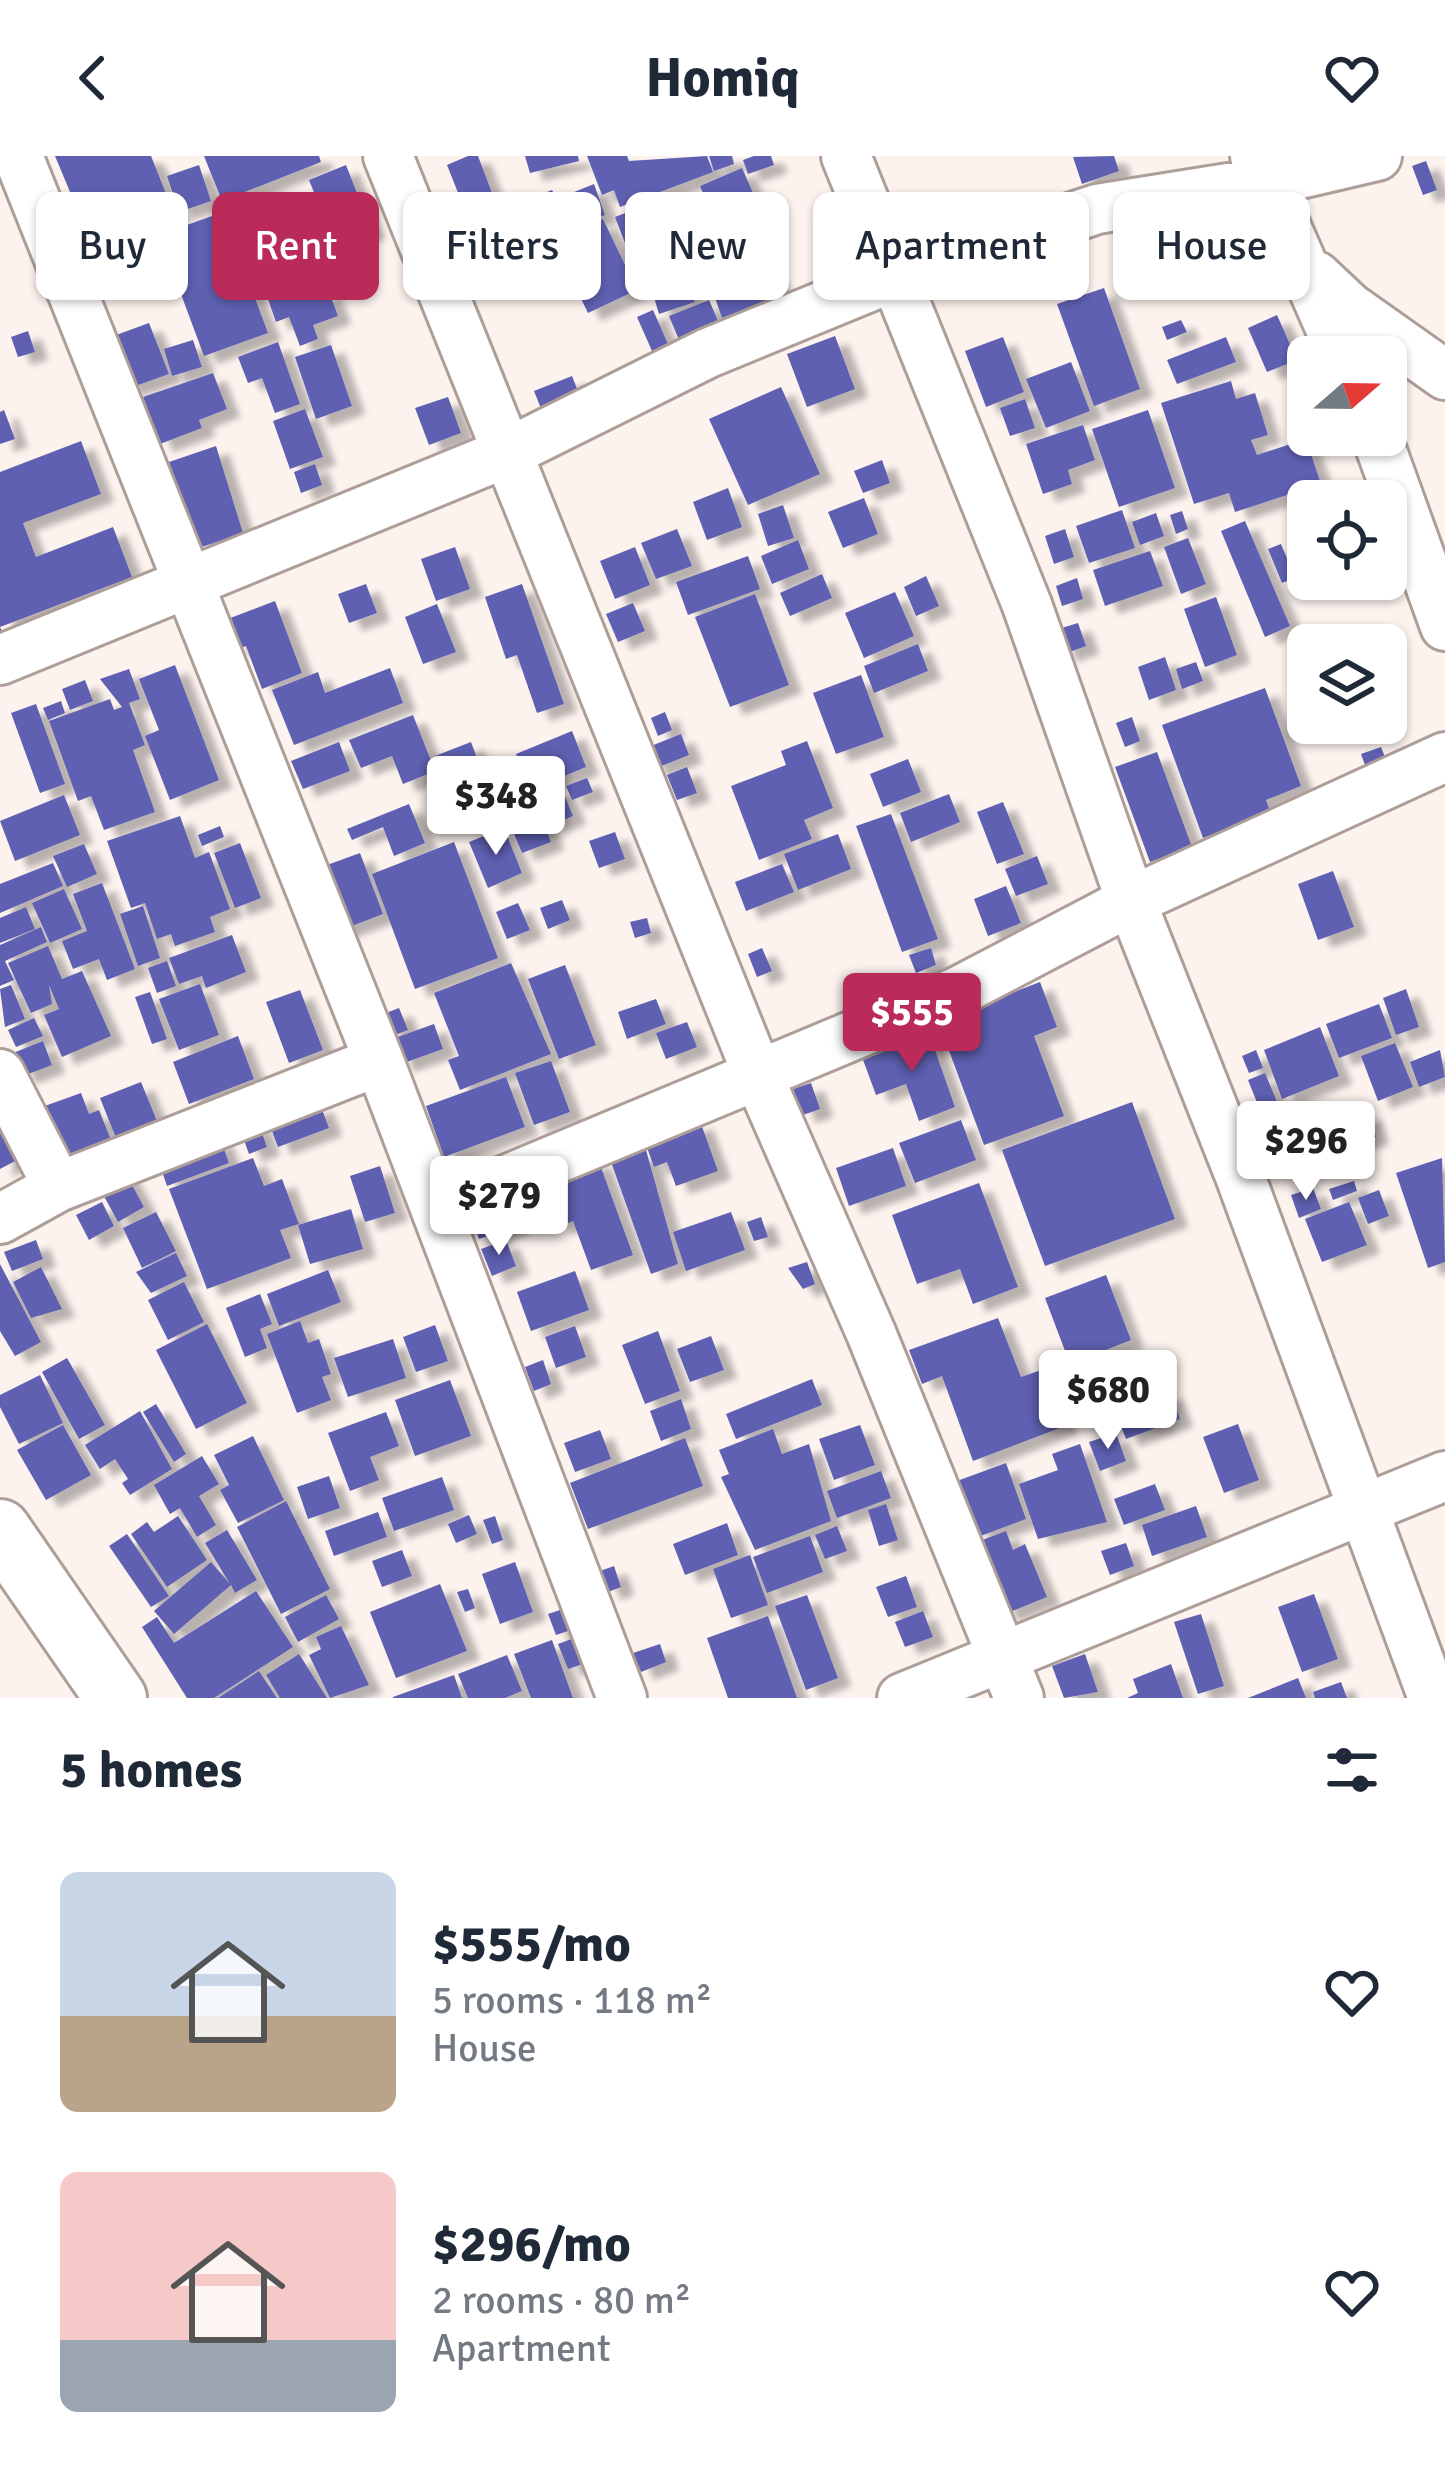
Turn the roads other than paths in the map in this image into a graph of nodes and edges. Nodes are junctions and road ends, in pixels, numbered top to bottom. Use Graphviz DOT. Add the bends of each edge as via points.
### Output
graph roads {
  1 [pos="18,156"];
  2 [pos="388,156"];
  3 [pos="846,156"];
  4 [pos="1377,156"];
  5 [pos="1261,169"];
  6 [pos="862,192"];
  7 [pos="1089,211"];
  8 [pos="1310,271"];
  9 [pos="1310,278"];
  10 [pos="837,300"];
  11 [pos="908,300"];
  12 [pos="1334,336"];
  13 [pos="1445,375"];
  14 [pos="511,451"];
  15 [pos="1384,456"];
  16 [pos="185,582"];
  17 [pos="1445,626"];
  18 [pos="0,660"];
  19 [pos="1445,757"];
  20 [pos="1131,901"];
  21 [pos="379,1061"];
  22 [pos="0,1073"];
  23 [pos="759,1078"];
  24 [pos="58,1186"];
  25 [pos="436,1209"];
  26 [pos="0,1219"];
  27 [pos="1445,1476"];
  28 [pos="1361,1508"];
  29 [pos="0,1530"];
  30 [pos="1010,1677"];
  31 [pos="116,1698"];
  32 [pos="622,1698"];
  33 [pos="902,1698"];
  34 [pos="1433,1698"];
  1 -- 16 [label="street"];
  2 -- 14 [label="street"];
  3 -- 6 [label="street"];
  4 -- 5 [label="street"];
  5 -- 7 [label="street"];
  8 -- 13 [label="street"];
  9 -- 12 [label="street"];
  10 -- 14 [label="street" via="708,353"];
  11 -- 20 [label="street"];
  14 -- 16 [label="street"];
  14 -- 23 [label="street"];
  15 -- 17 [label="street"];
  16 -- 18 [label="street"];
  16 -- 21 [label="street"];
  19 -- 20 [label="street"];
  20 -- 23 [label="street" via="957,992"];
  20 -- 28 [label="street"];
  21 -- 24 [label="street"];
  21 -- 25 [label="street"];
  22 -- 24 [label="street"];
  23 -- 25 [label="street"];
  23 -- 30 [label="street"];
  24 -- 26 [label="street"];
  25 -- 32 [label="street"];
  27 -- 28 [label="street"];
  28 -- 30 [label="street"];
  28 -- 34 [label="street"];
  29 -- 31 [label="main road"];
  30 -- 33 [label="street"];
}
